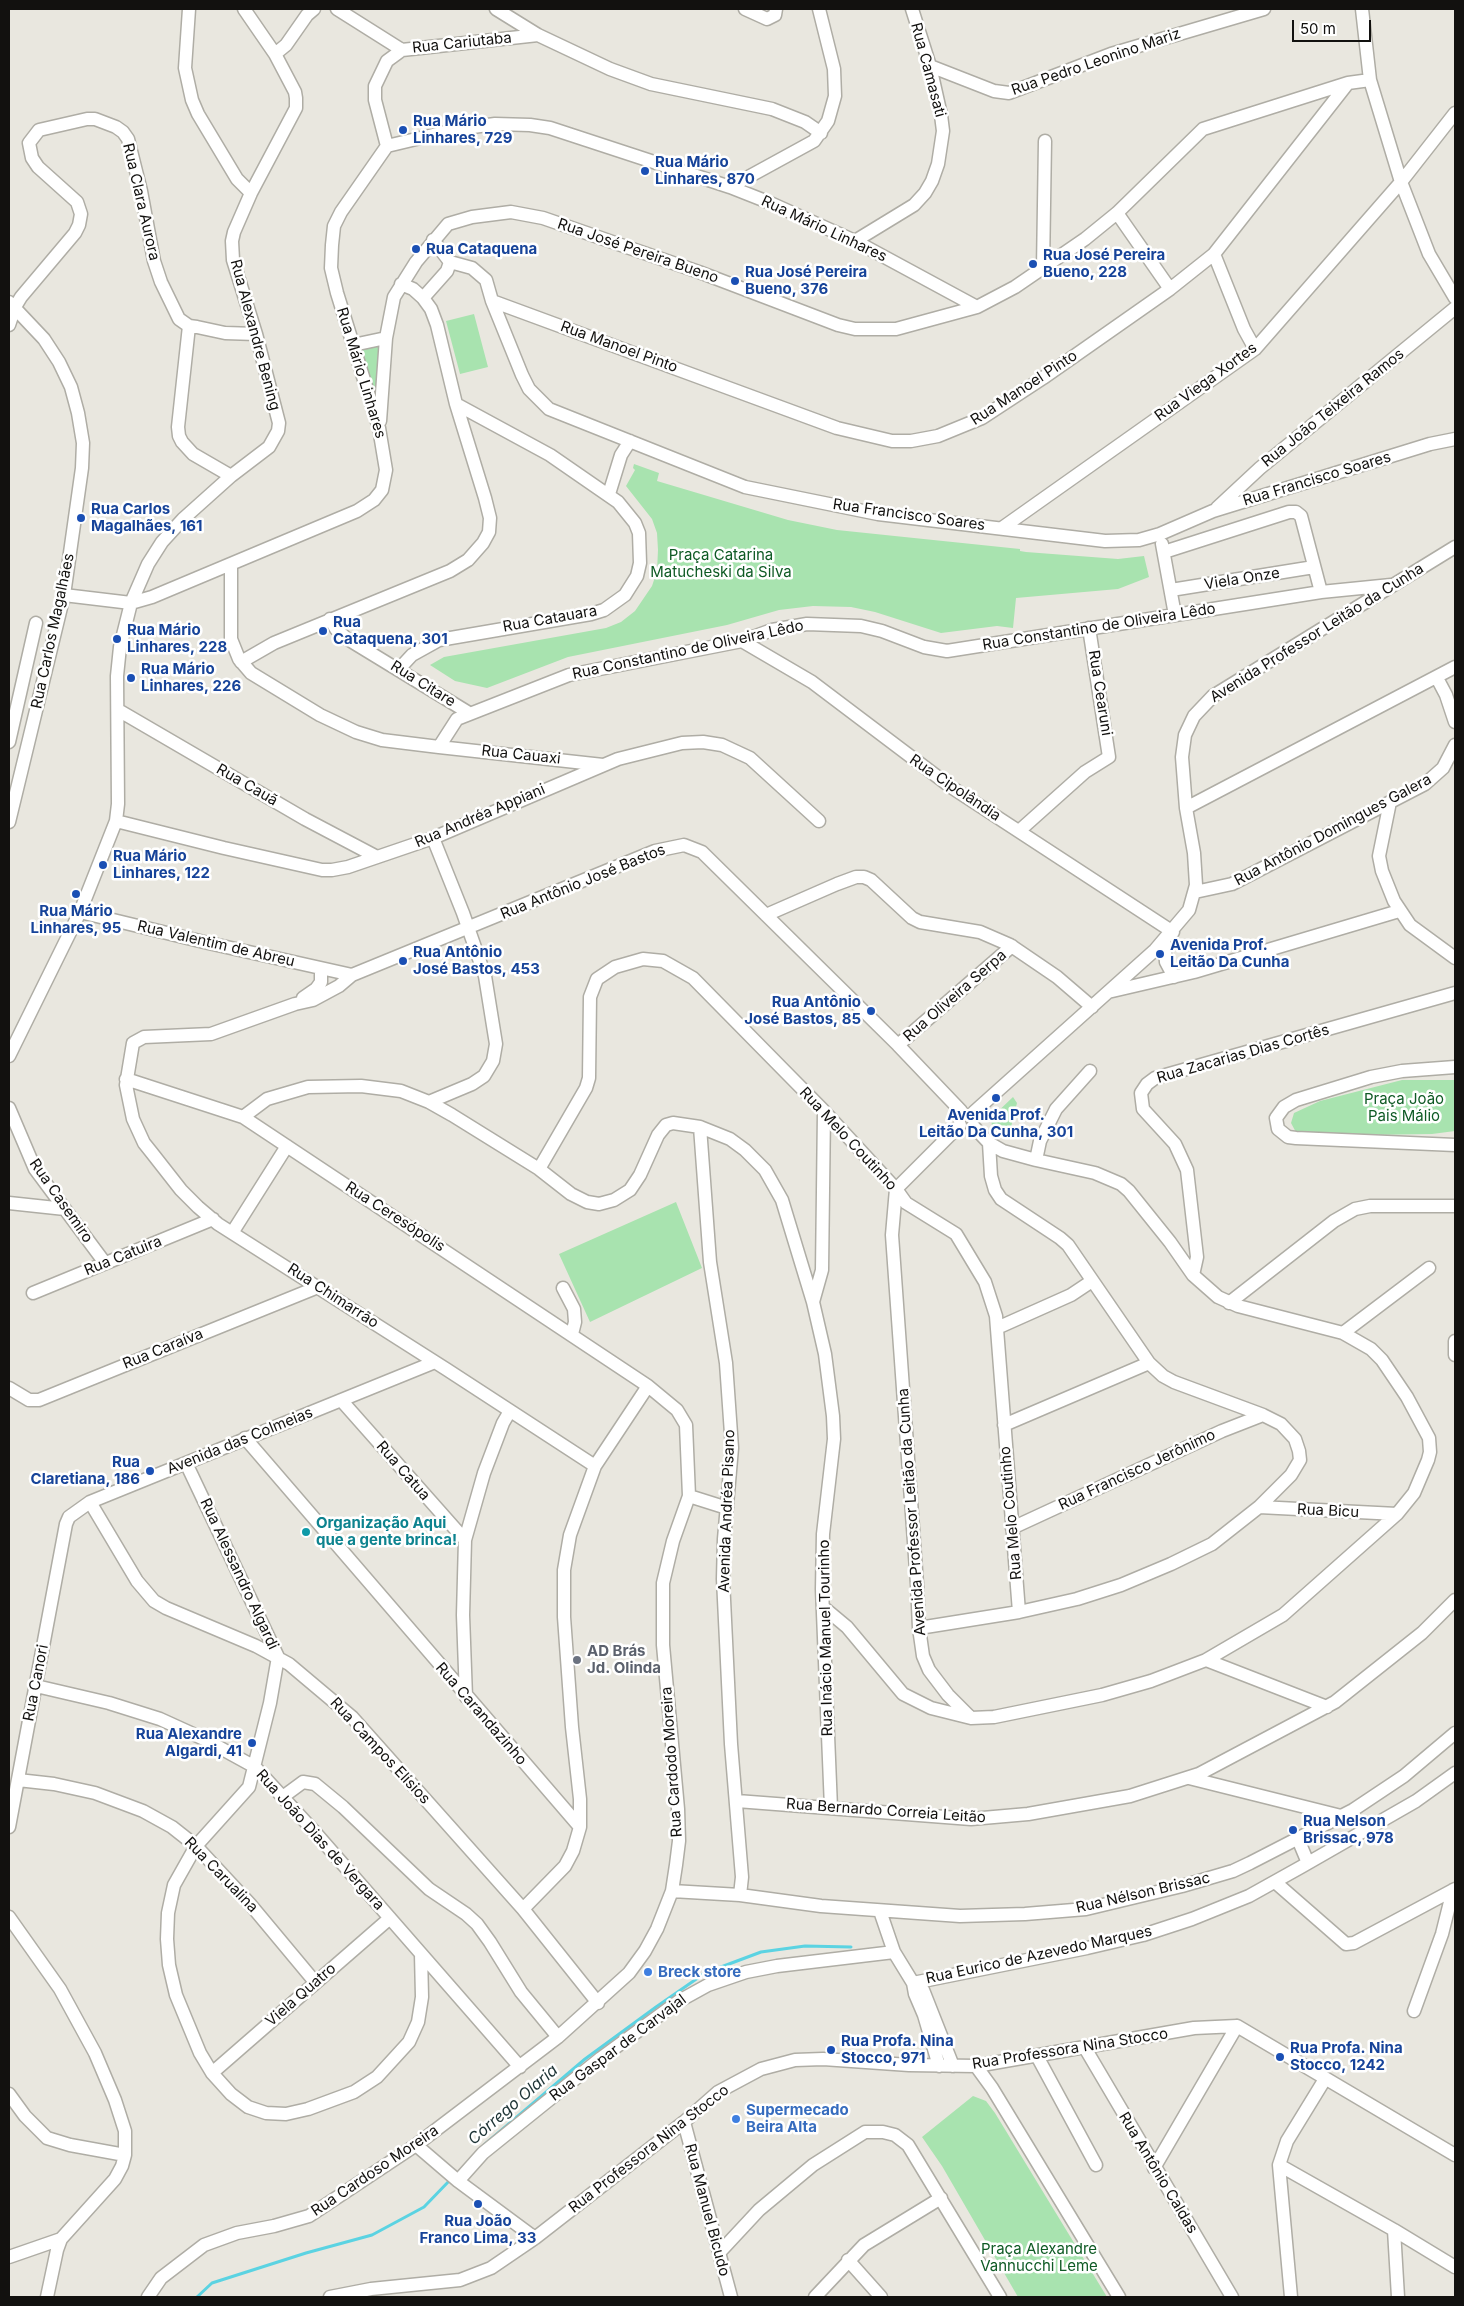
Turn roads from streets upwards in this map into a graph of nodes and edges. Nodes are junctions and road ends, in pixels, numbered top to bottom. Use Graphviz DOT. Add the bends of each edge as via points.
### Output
graph roads {
  1 [pos="189,9"];
  2 [pos="244,9"];
  3 [pos="314,9"];
  4 [pos="337,9"];
  5 [pos="496,9"];
  6 [pos="745,9"];
  7 [pos="776,9"];
  8 [pos="819,9"];
  9 [pos="912,9"];
  10 [pos="1264,9"];
  11 [pos="1362,9"];
  12 [pos="538,35"];
  13 [pos="402,50"];
  14 [pos="275,54"];
  15 [pos="930,66"];
  16 [pos="1370,80"];
  17 [pos="1348,83"];
  18 [pos="1455,112"];
  19 [pos="821,133"];
  20 [pos="1045,141"];
  21 [pos="387,146"];
  22 [pos="1401,182"];
  23 [pos="730,187"];
  24 [pos="251,193"];
  25 [pos="1117,213"];
  26 [pos="433,240"];
  27 [pos="856,241"];
  28 [pos="1214,254"];
  29 [pos="450,262"];
  30 [pos="1044,268"];
  31 [pos="401,284"];
  32 [pos="1170,290"];
  33 [pos="423,298"];
  34 [pos="1455,298"];
  35 [pos="492,301"];
  36 [pos="12,305"];
  37 [pos="978,307"];
  38 [pos="1455,308"];
  39 [pos="9,325"];
  40 [pos="189,326"];
  41 [pos="256,334"];
  42 [pos="386,338"];
  43 [pos="353,346"];
  44 [pos="1255,349"];
  45 [pos="456,404"];
  46 [pos="380,428"];
  47 [pos="1455,440"];
  48 [pos="630,441"];
  49 [pos="231,476"];
  50 [pos="609,494"];
  51 [pos="1214,511"];
  52 [pos="1002,528"];
  53 [pos="1160,534"];
  54 [pos="1455,547"];
  55 [pos="1164,552"];
  56 [pos="231,565"];
  57 [pos="1314,567"];
  58 [pos="1391,585"];
  59 [pos="1171,590"];
  60 [pos="1320,592"];
  61 [pos="64,594"];
  62 [pos="130,603"];
  63 [pos="1175,615"];
  64 [pos="330,619"];
  65 [pos="36,622"];
  66 [pos="1089,628"];
  67 [pos="742,641"];
  68 [pos="241,662"];
  69 [pos="1455,667"];
  70 [pos="399,669"];
  71 [pos="1436,678"];
  72 [pos="118,710"];
  73 [pos="469,713"];
  74 [pos="1455,722"];
  75 [pos="9,742"];
  76 [pos="1455,745"];
  77 [pos="439,747"];
  78 [pos="603,765"];
  79 [pos="1390,802"];
  80 [pos="1186,808"];
  81 [pos="10,814"];
  82 [pos="116,821"];
  83 [pos="819,821"];
  84 [pos="1019,831"];
  85 [pos="433,838"];
  86 [pos="377,857"];
  87 [pos="1195,892"];
  88 [pos="1399,911"];
  89 [pos="80,912"];
  90 [pos="766,914"];
  91 [pos="468,928"];
  92 [pos="1168,936"];
  93 [pos="1012,946"];
  94 [pos="1455,958"];
  95 [pos="321,969"];
  96 [pos="352,975"];
  97 [pos="1174,977"];
  98 [pos="1108,992"];
  99 [pos="1455,993"];
  100 [pos="295,1004"];
  101 [pos="1092,1007"];
  102 [pos="898,1046"];
  103 [pos="9,1056"];
  104 [pos="1455,1067"];
  105 [pos="1090,1071"];
  106 [pos="126,1079"];
  107 [pos="429,1102"];
  108 [pos="9,1108"];
  109 [pos="960,1111"];
  110 [pos="824,1112"];
  111 [pos="974,1112"];
  112 [pos="243,1117"];
  113 [pos="966,1125"];
  114 [pos="700,1127"];
  115 [pos="988,1143"];
  116 [pos="1455,1144"];
  117 [pos="287,1146"];
  118 [pos="1036,1160"];
  119 [pos="539,1169"];
  120 [pos="896,1188"];
  121 [pos="9,1203"];
  122 [pos="1455,1206"];
  123 [pos="65,1209"];
  124 [pos="213,1219"];
  125 [pos="232,1233"];
  126 [pos="105,1263"];
  127 [pos="1430,1268"];
  128 [pos="1193,1275"];
  129 [pos="1092,1281"];
  130 [pos="318,1287"];
  131 [pos="563,1288"];
  132 [pos="33,1293"];
  133 [pos="813,1302"];
  134 [pos="1229,1303"];
  135 [pos="997,1328"];
  136 [pos="1344,1333"];
  137 [pos="572,1334"];
  138 [pos="1455,1341"];
  139 [pos="1455,1355"];
  140 [pos="435,1362"];
  141 [pos="1149,1363"];
  142 [pos="648,1386"];
  143 [pos="9,1388"];
  144 [pos="341,1400"];
  145 [pos="510,1411"];
  146 [pos="1263,1415"];
  147 [pos="1004,1424"];
  148 [pos="245,1438"];
  149 [pos="186,1463"];
  150 [pos="595,1466"];
  151 [pos="689,1496"];
  152 [pos="90,1502"];
  153 [pos="1259,1507"];
  154 [pos="727,1508"];
  155 [pos="1397,1514"];
  156 [pos="1012,1528"];
  157 [pos="64,1539"];
  158 [pos="466,1540"];
  159 [pos="1455,1600"];
  160 [pos="823,1607"];
  161 [pos="1020,1612"];
  162 [pos="918,1628"];
  163 [pos="278,1657"];
  164 [pos="1206,1660"];
  165 [pos="36,1686"];
  166 [pos="466,1697"];
  167 [pos="1327,1707"];
  168 [pos="971,1718"];
  169 [pos="1455,1733"];
  170 [pos="255,1768"];
  171 [pos="1455,1773"];
  172 [pos="1189,1778"];
  173 [pos="18,1780"];
  174 [pos="284,1796"];
  175 [pos="737,1801"];
  176 [pos="831,1808"];
  177 [pos="1341,1816"];
  178 [pos="9,1827"];
  179 [pos="580,1827"];
  180 [pos="1298,1839"];
  181 [pos="196,1846"];
  182 [pos="1308,1864"];
  183 [pos="1275,1882"];
  184 [pos="1454,1890"];
  185 [pos="672,1891"];
  186 [pos="740,1895"];
  187 [pos="523,1909"];
  188 [pos="880,1911"];
  189 [pos="9,1917"];
  190 [pos="390,1918"];
  191 [pos="894,1952"];
  192 [pos="421,1954"];
  193 [pos="315,1982"];
  194 [pos="913,1983"];
  195 [pos="598,2003"];
  196 [pos="1414,2011"];
  197 [pos="1237,2026"];
  198 [pos="558,2037"];
  199 [pos="1085,2048"];
  200 [pos="1037,2056"];
  201 [pos="939,2066"];
  202 [pos="952,2066"];
  203 [pos="976,2066"];
  204 [pos="520,2068"];
  205 [pos="212,2072"];
  206 [pos="1325,2078"];
  207 [pos="9,2094"];
  208 [pos="684,2122"];
  209 [pos="416,2145"];
  210 [pos="1455,2154"];
  211 [pos="125,2155"];
  212 [pos="1096,2165"];
  213 [pos="1278,2166"];
  214 [pos="1154,2168"];
  215 [pos="456,2180"];
  216 [pos="941,2198"];
  217 [pos="1394,2230"];
  218 [pos="535,2238"];
  219 [pos="62,2239"];
  220 [pos="719,2253"];
  221 [pos="9,2257"];
  222 [pos="848,2260"];
  223 [pos="1455,2267"];
  224 [pos="47,2297"];
  225 [pos="148,2297"];
  226 [pos="330,2297"];
  227 [pos="731,2297"];
  228 [pos="815,2297"];
  229 [pos="882,2297"];
  230 [pos="1000,2297"];
  231 [pos="1118,2297"];
  232 [pos="1232,2297"];
  233 [pos="1291,2297"];
  234 [pos="1398,2297"];
  1 -- 24 [label="street" via="185,68 192,100 237,179"];
  2 -- 14 [label="street, Rua Alexandre Bening"];
  3 -- 14 [label="street"];
  4 -- 13 [label="street, Rua Cariutaba"];
  5 -- 12 [label="street"];
  6 -- 7 [label="street" via="767,19 775,16"];
  8 -- 19 [label="street" via="834,69 835,96"];
  9 -- 15 [label="street, Rua Camasati"];
  10 -- 15 [label="street, Rua Pedro Leonino Mariz" via="1111,54 1009,93 994,91"];
  11 -- 16 [label="street"];
  12 -- 13 [label="street, Rua Cariutaba"];
  12 -- 19 [label="street" via="610,69 651,84 772,108 805,122"];
  13 -- 21 [label="street" via="387,61 375,86 375,100"];
  14 -- 24 [label="street, Rua Alexandre Bening" via="295,92 296,108"];
  15 -- 27 [label="street, Rua Camasati" via="943,131 932,181 914,204"];
  16 -- 17 [label="street, Rua José Pereira Bueno"];
  16 -- 22 [label="street"];
  17 -- 25 [label="street, Rua José Pereira Bueno" via="1203,129"];
  17 -- 28 [label="street, Rua Manoel Pinto"];
  18 -- 22 [label="street, Rua Viega Xortes"];
  19 -- 23 [label="street" via="807,145"];
  20 -- 30 [label="street"];
  21 -- 23 [label="street, Rua Mário Linhares" via="458,129 495,124 530,125 550,128"];
  21 -- 43 [label="street, Rua Mário Linhares" via="334,226 332,268"];
  22 -- 34 [label="street" via="1429,254"];
  22 -- 44 [label="street, Rua Viega Xortes"];
  23 -- 27 [label="street, Rua Mário Linhares"];
  24 -- 41 [label="street, Rua Alexandre Bening" via="234,232 232,252"];
  25 -- 30 [label="street, Rua José Pereira Bueno"];
  25 -- 32 [label="street"];
  26 -- 29 [label="street"];
  26 -- 31 [label="street, Rua José Pereira Bueno"];
  26 -- 37 [label="street, Rua José Pereira Bueno" via="448,224 510,212 543,218 854,329 896,329"];
  27 -- 37 [label="street, Rua Mário Linhares"];
  28 -- 32 [label="street, Rua Manoel Pinto"];
  28 -- 44 [label="street"];
  29 -- 33 [label="street" via="447,271"];
  29 -- 35 [label="street, Rua Francisco Soares" via="472,268 486,280"];
  30 -- 37 [label="street, Rua José Pereira Bueno"];
  31 -- 33 [label="street"];
  31 -- 42 [label="street" via="394,297"];
  32 -- 35 [label="street, Rua Manoel Pinto" via="982,418 938,436 910,441 892,441 837,428"];
  33 -- 45 [label="street" via="437,325"];
  35 -- 48 [label="street, Rua Francisco Soares" via="522,375 536,398 548,409"];
  36 -- 39 [label="street"];
  36 -- 40 [label="street, Rua Clara Aurora" via="74,233 81,214 77,202 38,167 32,158 30,143 39,130 95,119 116,127 128,140 154,262 174,312"];
  36 -- 61 [label="street, Rua Carlos Magalhães" via="44,339 59,362 71,387 78,413 83,443 82,468"];
  38 -- 51 [label="street, Rua João Teixeira Ramos" via="1260,468"];
  40 -- 41 [label="street" via="225,333"];
  40 -- 49 [label="street" via="179,436 193,454"];
  41 -- 49 [label="street, Rua Alexandre Bening" via="279,423 278,431 269,447"];
  42 -- 43 [label="street"];
  42 -- 46 [label="street"];
  43 -- 46 [label="street, Rua Mário Linhares"];
  44 -- 52 [label="street, Rua Viega Xortes"];
  45 -- 50 [label="street, Rua Catauara" via="550,455"];
  45 -- 64 [label="street" via="490,518 489,532 483,543 468,560 450,571"];
  46 -- 56 [label="street, Rua Mário Linhares" via="386,470 382,490 374,500 357,511"];
  47 -- 51 [label="street, Rua Francisco Soares" via="1430,444"];
  48 -- 50 [label="street"];
  48 -- 52 [label="street, Rua Francisco Soares" via="765,492 878,514"];
  49 -- 62 [label="street, Rua Alexandre Bening" via="162,542"];
  50 -- 70 [label="street, Rua Catauara" via="635,523 641,544 637,576 615,604 590,614 438,640 412,655"];
  51 -- 53 [label="street, Rua Francisco Soares"];
  52 -- 53 [label="street, Rua Francisco Soares" via="1105,541 1139,540"];
  53 -- 55 [label="street"];
  54 -- 58 [label="street, Avenida Professor Leitão da Cunha"];
  55 -- 57 [label="street" via="1294,511 1302,516"];
  55 -- 59 [label="street"];
  56 -- 62 [label="street, Rua Mário Linhares"];
  56 -- 68 [label="street" via="231,639"];
  57 -- 59 [label="street, Viela Onze"];
  57 -- 60 [label="street"];
  58 -- 60 [label="street, Rua Constantino de Oliveira Lêdo"];
  58 -- 80 [label="street, Avenida Professor Leitão da Cunha" via="1202,706 1190,724 1182,746"];
  59 -- 63 [label="street"];
  60 -- 63 [label="street, Rua Constantino de Oliveira Lêdo"];
  61 -- 62 [label="street"];
  61 -- 81 [label="street, Rua Carlos Magalhães"];
  62 -- 72 [label="street" via="120,647"];
  63 -- 66 [label="street, Rua Constantino de Oliveira Lêdo"];
  64 -- 68 [label="street" via="274,642"];
  64 -- 70 [label="street, Rua Citare" via="340,634"];
  65 -- 75 [label="street"];
  66 -- 67 [label="street, Rua Constantino de Oliveira Lêdo" via="947,651 924,647 882,631 838,624 798,625"];
  66 -- 84 [label="street, Rua Cearuni" via="1109,757 1085,772"];
  67 -- 73 [label="street, Rua Constantino de Oliveira Lêdo" via="585,671"];
  67 -- 84 [label="street, Rua Cipolândia" via="812,682 923,767"];
  68 -- 77 [label="street" via="251,673 336,724 382,740"];
  69 -- 71 [label="street"];
  70 -- 73 [label="street, Rua Citare"];
  71 -- 74 [label="street"];
  71 -- 80 [label="street"];
  72 -- 82 [label="street"];
  72 -- 86 [label="street, Rua Cauã"];
  73 -- 77 [label="street, Rua Constantino de Oliveira Lêdo" via="453,723"];
  76 -- 79 [label="street, Rua Antônio Domingues Galera" via="1447,762 1434,777"];
  77 -- 78 [label="street, Rua Cauaxi"];
  78 -- 83 [label="street, Rua Andréa Appiani" via="682,743 722,745 735,749 762,767"];
  78 -- 85 [label="street, Rua Andréa Appiani"];
  79 -- 87 [label="street, Rua Antônio Domingues Galera" via="1232,884"];
  79 -- 88 [label="street" via="1379,856 1384,879"];
  80 -- 87 [label="street, Avenida Professor Leitão da Cunha" via="1194,853"];
  82 -- 86 [label="street, Rua Andréa Appiani" via="322,870 348,867"];
  82 -- 89 [label="street"];
  84 -- 92 [label="street, Rua Cipolândia"];
  85 -- 86 [label="street, Rua Andréa Appiani"];
  85 -- 91 [label="street"];
  87 -- 92 [label="street, Avenida Professor Leitão da Cunha" via="1189,910"];
  88 -- 94 [label="street" via="1410,925"];
  88 -- 97 [label="street"];
  89 -- 95 [label="street, Rua Valentim de Abreu"];
  89 -- 103 [label="street"];
  90 -- 91 [label="street, Rua Antônio José Bastos" via="702,852 675,846 655,851"];
  90 -- 93 [label="street" via="837,884 864,877 920,922 980,932"];
  90 -- 102 [label="street, Rua Antônio José Bastos"];
  91 -- 96 [label="street, Rua Antônio José Bastos"];
  91 -- 107 [label="street" via="489,991 495,1053 490,1069 478,1081"];
  92 -- 97 [label="street" via="1166,962"];
  92 -- 98 [label="street, Avenida Professor Leitão da Cunha"];
  93 -- 101 [label="street" via="1057,976"];
  93 -- 102 [label="street, Rua Oliveira Serpa"];
  95 -- 96 [label="street, Rua Valentim de Abreu"];
  95 -- 100 [label="street, Rua Antônio José Bastos" via="316,989"];
  96 -- 100 [label="street, Rua Antônio José Bastos" via="322,995"];
  97 -- 98 [label="street"];
  98 -- 101 [label="street, Avenida Professor Leitão da Cunha"];
  99 -- 128 [label="street, Rua Zacarias Dias Cortês" via="1155,1078 1147,1084 1141,1093 1142,1108 1175,1144 1187,1170 1197,1257"];
  100 -- 106 [label="street, Rua Antônio José Bastos" via="211,1034 136,1040 130,1052"];
  101 -- 111 [label="street, Avenida Professor Leitão da Cunha"];
  102 -- 109 [label="street, Rua Antônio José Bastos"];
  104 -- 116 [label="street" via="1402,1070 1371,1077 1296,1100 1284,1107 1276,1118 1278,1129 1288,1137"];
  105 -- 118 [label="street" via="1056,1109 1040,1142"];
  106 -- 112 [label="street, Rua Ceresópolis"];
  106 -- 124 [label="street, Rua Chimarrão" via="128,1102 144,1143 181,1190"];
  107 -- 112 [label="street, Rua Inácio Manuel Tourinho" via="388,1088 331,1085 308,1087 267,1099"];
  107 -- 119 [label="street, Rua Inácio Manuel Tourinho"];
  108 -- 123 [label="street, Rua Casemiro" via="35,1169"];
  109 -- 111 [label="street" via="970,1109"];
  109 -- 113 [label="street" via="958,1115"];
  110 -- 119 [label="street, Rua Melo Coutinho" via="693,978 663,960 643,959 615,967 596,979 593,985 589,1078 582,1098"];
  110 -- 120 [label="street, Rua Melo Coutinho"];
  110 -- 133 [label="street" via="822,1270"];
  111 -- 113 [label="street" via="976,1117"];
  112 -- 117 [label="street, Rua Ceresópolis"];
  113 -- 115 [label="street"];
  113 -- 120 [label="street"];
  114 -- 119 [label="street, Rua Inácio Manuel Tourinho" via="666,1125 658,1135 636,1183 622,1196 606,1203 580,1199"];
  114 -- 133 [label="street, Rua Inácio Manuel Tourinho" via="738,1144 770,1177 782,1200"];
  114 -- 154 [label="street, Avenida Andréa Pisano" via="710,1262 726,1363 732,1448"];
  115 -- 118 [label="street" via="1003,1151"];
  115 -- 129 [label="street" via="991,1176 1000,1199 1068,1245"];
  117 -- 125 [label="street"];
  117 -- 137 [label="street, Rua Ceresópolis"];
  118 -- 128 [label="street" via="1095,1173 1121,1184"];
  120 -- 135 [label="street, Rua Melo Coutinho" via="914,1209 956,1234 985,1282"];
  120 -- 162 [label="street, Avenida Professor Leitão da Cunha" via="892,1235 917,1574"];
  121 -- 123 [label="street"];
  122 -- 134 [label="street" via="1370,1206 1355,1209 1334,1221"];
  123 -- 126 [label="street, Rua Casemiro"];
  124 -- 125 [label="street, Rua Chimarrão"];
  124 -- 126 [label="street, Rua Catuira"];
  125 -- 130 [label="street, Rua Chimarrão"];
  126 -- 132 [label="street, Rua Catuira"];
  127 -- 136 [label="street"];
  128 -- 134 [label="street" via="1209,1291"];
  129 -- 135 [label="street" via="1062,1299"];
  129 -- 141 [label="street"];
  130 -- 140 [label="street, Rua Chimarrão"];
  130 -- 143 [label="street, Rua Caraíva" via="39,1400 29,1400"];
  131 -- 137 [label="street" via="574,1310"];
  133 -- 160 [label="street, Rua Inácio Manuel Tourinho" via="825,1354 834,1439 823,1534"];
  134 -- 136 [label="street"];
  135 -- 147 [label="street, Rua Melo Coutinho"];
  136 -- 155 [label="street" via="1364,1344 1382,1360 1429,1438 1428,1460 1414,1493"];
  137 -- 142 [label="street, Rua Ceresópolis"];
  138 -- 139 [label="street"];
  140 -- 144 [label="street, Avenida das Colmeias"];
  140 -- 145 [label="street, Rua Chimarrão"];
  141 -- 146 [label="street" via="1174,1382"];
  141 -- 147 [label="street"];
  142 -- 150 [label="street"];
  142 -- 151 [label="street, Rua Cardodo Moreira" via="677,1410 686,1425"];
  144 -- 148 [label="street, Avenida das Colmeias"];
  144 -- 158 [label="street, Rua Catua"];
  145 -- 150 [label="street, Rua Chimarrão"];
  145 -- 158 [label="street" via="502,1423 484,1473"];
  146 -- 153 [label="street" via="1288,1429 1295,1439 1300,1460 1291,1475"];
  146 -- 156 [label="street, Rua Francisco Jerônimo"];
  147 -- 156 [label="street, Rua Melo Coutinho"];
  148 -- 149 [label="street, Avenida das Colmeias"];
  148 -- 166 [label="street, Rua Carandazinho"];
  149 -- 152 [label="street, Avenida das Colmeias"];
  149 -- 163 [label="street, Rua Alessandro Algardi"];
  150 -- 179 [label="street" via="572,1528 564,1570 566,1648"];
  151 -- 154 [label="street"];
  151 -- 185 [label="street, Rua Cardodo Moreira" via="663,1583 663,1645 678,1833"];
  152 -- 157 [label="street, Avenida das Colmeias" via="69,1517"];
  152 -- 163 [label="street, Rua Campos Elísios" via="137,1581 154,1601"];
  153 -- 155 [label="street, Rua Bicu"];
  153 -- 161 [label="street" via="1212,1544 1171,1564 1077,1599"];
  154 -- 175 [label="street, Avenida Andréa Pisano" via="723,1579"];
  155 -- 164 [label="street" via="1298,1604"];
  156 -- 161 [label="street, Rua Melo Coutinho"];
  157 -- 165 [label="street, Rua Canori"];
  158 -- 166 [label="street" via="463,1615"];
  159 -- 167 [label="street, Rua Bernardo Correia Leitão" via="1381,1668"];
  160 -- 168 [label="street" via="847,1627 903,1694 931,1708"];
  160 -- 176 [label="street, Rua Inácio Manuel Tourinho"];
  161 -- 162 [label="street"];
  162 -- 168 [label="street, Avenida Professor Leitão da Cunha" via="928,1670"];
  163 -- 170 [label="street, Rua Alessandro Algardi"];
  163 -- 187 [label="street, Rua Campos Elísios" via="301,1672 352,1717"];
  164 -- 167 [label="street"];
  164 -- 168 [label="street" via="1102,1695 994,1717"];
  165 -- 170 [label="street, Rua João Dias de Vergara" via="160,1719"];
  165 -- 173 [label="street, Rua Canori"];
  166 -- 179 [label="street, Rua Carandazinho"];
  167 -- 172 [label="street, Rua Bernardo Correia Leitão"];
  169 -- 177 [label="street, Rua Nélson Brissac" via="1404,1776"];
  170 -- 174 [label="street, Rua João Dias de Vergara"];
  170 -- 181 [label="street, Rua Alessandro Algardi" via="249,1787"];
  171 -- 182 [label="street, Rua Eurico de Azevedo Marques" via="1416,1801"];
  172 -- 176 [label="street, Rua Bernardo Correia Leitão" via="1130,1796 1009,1817 971,1819"];
  172 -- 177 [label="street"];
  173 -- 178 [label="street, Rua Canori"];
  173 -- 181 [label="street, Rua Carualina" via="72,1787 126,1804 172,1827"];
  174 -- 190 [label="street, Rua João Dias de Vergara"];
  174 -- 198 [label="street" via="303,1782 315,1784 429,1888 466,1914 486,1936 525,1998"];
  175 -- 176 [label="street, Rua Bernardo Correia Leitão"];
  175 -- 186 [label="street, Avenida Andréa Pisano" via="742,1877"];
  177 -- 180 [label="street, Rua Nélson Brissac"];
  179 -- 187 [label="street" via="565,1866"];
  180 -- 182 [label="street"];
  180 -- 188 [label="street, Rua Nélson Brissac" via="1232,1871 1086,1909 960,1916"];
  181 -- 193 [label="street, Rua Carualina"];
  181 -- 205 [label="street, Rua Alessandro Algardi" via="174,1885 167,1940 176,1995 196,2045"];
  182 -- 183 [label="street, Rua Eurico de Azevedo Marques"];
  183 -- 184 [label="street" via="1346,1944 1354,1943"];
  183 -- 194 [label="street, Rua Eurico de Azevedo Marques" via="1200,1916 1143,1934"];
  184 -- 196 [label="street"];
  185 -- 186 [label="street, Rua Nélson Brissac"];
  185 -- 195 [label="street, Rua Cardodo Moreira" via="644,1951 629,1973"];
  186 -- 188 [label="street, Rua Nélson Brissac"];
  187 -- 195 [label="street, Rua Campos Elísios"];
  188 -- 191 [label="street"];
  189 -- 211 [label="street" via="60,1989 95,2053 121,2117"];
  190 -- 192 [label="street, Rua João Dias de Vergara"];
  190 -- 193 [label="street, Viela Quatro"];
  191 -- 194 [label="street"];
  191 -- 215 [label="street, Rua Gaspar de Carvajal" via="777,1966 708,1985 672,2006 601,2058 482,2153"];
  192 -- 204 [label="street, Rua João Dias de Vergara"];
  192 -- 205 [label="street, Rua Alessandro Algardi" via="422,1996 418,2022 409,2042 377,2077 354,2092 308,2109 286,2114 266,2113 231,2094"];
  193 -- 205 [label="street, Viela Quatro"];
  194 -- 201 [label="street"];
  194 -- 202 [label="street" via="923,1990"];
  195 -- 198 [label="street, Rua Cardodo Moreira"];
  197 -- 199 [label="street, Rua Professora Nina Stocco" via="1194,2028"];
  197 -- 206 [label="street"];
  197 -- 214 [label="street"];
  198 -- 204 [label="street, Rua Cardodo Moreira"];
  199 -- 200 [label="street, Rua Professora Nina Stocco"];
  199 -- 214 [label="street, Rua Antônio Caldas"];
  200 -- 203 [label="street, Rua Professora Nina Stocco"];
  200 -- 212 [label="street"];
  201 -- 202 [label="street, Rua Professora Nina Stocco"];
  201 -- 208 [label="street, Rua Professora Nina Stocco" via="796,2060 761,2069 718,2092"];
  202 -- 203 [label="street, Rua Professora Nina Stocco"];
  203 -- 231 [label="street"];
  204 -- 209 [label="street, Rua Cardoso Moreira"];
  206 -- 210 [label="street"];
  206 -- 213 [label="street" via="1287,2141"];
  207 -- 211 [label="street" via="47,2138"];
  208 -- 218 [label="street, Rua Professora Nina Stocco"];
  208 -- 220 [label="street, Rua Manuel Bicudo"];
  209 -- 215 [label="street"];
  209 -- 225 [label="street, Rua Cardoso Moreira" via="309,2216 237,2233 204,2245 161,2278"];
  211 -- 219 [label="street" via="115,2179"];
  213 -- 217 [label="street"];
  213 -- 233 [label="street"];
  214 -- 232 [label="street, Rua Antônio Caldas"];
  215 -- 218 [label="street"];
  216 -- 220 [label="street" via="908,2145 895,2135 865,2132 812,2164 759,2210"];
  216 -- 222 [label="street" via="864,2245"];
  216 -- 230 [label="street"];
  217 -- 223 [label="street"];
  217 -- 234 [label="street"];
  218 -- 226 [label="street, Rua Professora Nina Stocco" via="504,2261 468,2278"];
  219 -- 221 [label="street"];
  219 -- 224 [label="street"];
  220 -- 227 [label="street, Rua Manuel Bicudo"];
  222 -- 228 [label="street"];
  222 -- 229 [label="street"];
}
